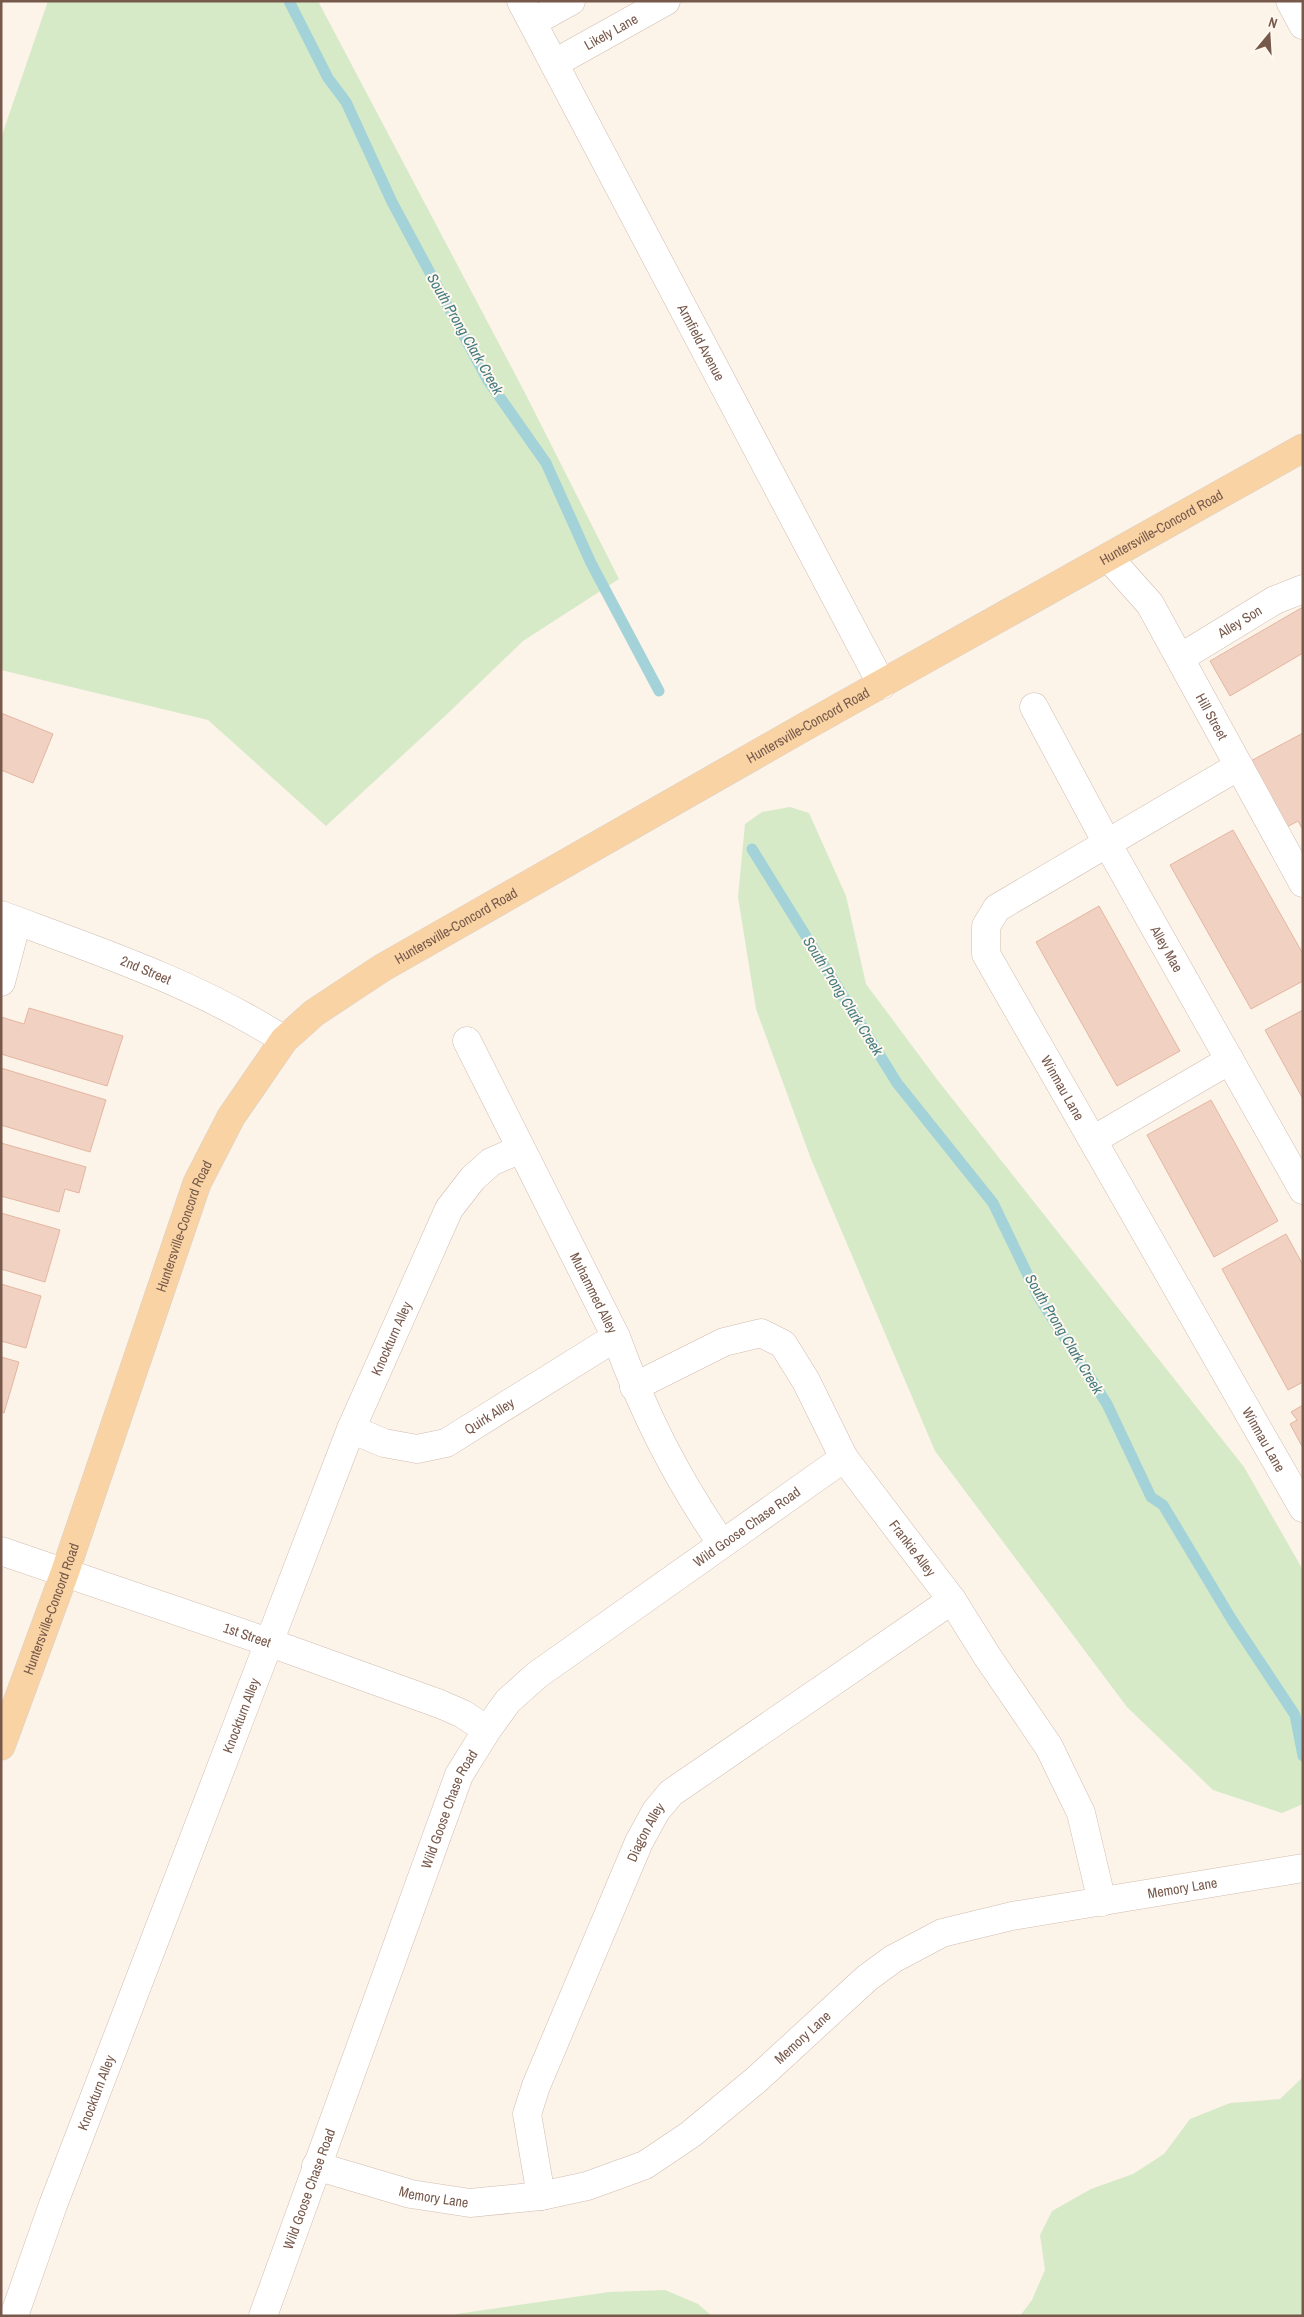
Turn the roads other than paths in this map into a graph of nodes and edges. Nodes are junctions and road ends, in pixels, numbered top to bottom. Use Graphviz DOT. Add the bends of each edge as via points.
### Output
graph roads {
  1 [pos="571,1"];
  2 [pos="666,1"];
  3 [pos="1290,1"];
  4 [pos="527,12"];
  5 [pos="1303,25"];
  6 [pos="555,63"];
  7 [pos="1303,448"];
  8 [pos="1109,558"];
  9 [pos="1303,589"];
  10 [pos="1180,658"];
  11 [pos="882,684"];
  12 [pos="1034,707"];
  13 [pos="1239,766"];
  14 [pos="1107,843"];
  15 [pos="1303,883"];
  16 [pos="9,918"];
  17 [pos="1,982"];
  18 [pos="284,1040"];
  19 [pos="467,1041"];
  20 [pos="1230,1060"];
  21 [pos="1093,1140"];
  22 [pos="521,1149"];
  23 [pos="1303,1190"];
  24 [pos="616,1337"];
  25 [pos="634,1386"];
  26 [pos="351,1429"];
  27 [pos="844,1458"];
  28 [pos="1303,1508"];
  29 [pos="722,1544"];
  30 [pos="1,1551"];
  31 [pos="65,1572"];
  32 [pos="952,1600"];
  33 [pos="268,1642"];
  34 [pos="487,1730"];
  35 [pos="1,1746"];
  36 [pos="1303,1868"];
  37 [pos="1102,1902"];
  38 [pos="316,2166"];
  39 [pos="541,2196"];
  40 [pos="14,2316"];
  41 [pos="263,2316"];
  1 -- 4 [label="street"];
  2 -- 6 [label="street, Likely Lane"];
  3 -- 5 [label="street"];
  4 -- 6 [label="street, Armfield Avenue"];
  6 -- 11 [label="street, Armfield Avenue"];
  7 -- 8 [label="main road, Huntersville-Concord Road"];
  8 -- 10 [label="street, Hill Street" via="1150,604"];
  8 -- 11 [label="main road, Huntersville-Concord Road"];
  9 -- 10 [label="street, Alley Son" via="1275,600"];
  10 -- 13 [label="street, Hill Street"];
  11 -- 18 [label="main road, Huntersville-Concord Road" via="382,968 314,1013"];
  12 -- 14 [label="street, Alley Mae"];
  13 -- 14 [label="street, Winmau Lane"];
  13 -- 15 [label="street, Hill Street"];
  14 -- 20 [label="street, Alley Mae"];
  14 -- 21 [label="street, Winmau Lane" via="997,908 986,926 986,954"];
  16 -- 17 [label="street"];
  16 -- 18 [label="street, 2nd Street" via="201,993"];
  18 -- 31 [label="main road, Huntersville-Concord Road" via="231,1117 197,1183"];
  19 -- 22 [label="street, Muhammed Alley"];
  20 -- 21 [label="street"];
  20 -- 23 [label="street, Alley Mae"];
  21 -- 28 [label="street, Winmau Lane"];
  22 -- 24 [label="street, Muhammed Alley"];
  22 -- 26 [label="street, Knockturn Alley" via="491,1162 473,1178 449,1209"];
  24 -- 25 [label="street, Muhammed Alley"];
  24 -- 26 [label="street, Quirk Alley" via="446,1443 417,1450"];
  25 -- 27 [label="street, Frankie Alley" via="724,1342 761,1333 783,1344 806,1381"];
  25 -- 29 [label="street, Muhammed Alley" via="690,1498"];
  26 -- 33 [label="street, Knockturn Alley"];
  27 -- 29 [label="street, Wild Goose Chase Road"];
  27 -- 32 [label="street, Frankie Alley"];
  29 -- 34 [label="street, Wild Goose Chase Road" via="536,1674 508,1701"];
  30 -- 31 [label="street, 1st Street"];
  31 -- 33 [label="street, 1st Street"];
  31 -- 35 [label="main road, Huntersville-Concord Road"];
  32 -- 37 [label="street, Frankie Alley" via="1049,1747 1081,1813"];
  32 -- 39 [label="street, Diagon Alley" via="671,1793 656,1811 636,1851 527,2114"];
  33 -- 34 [label="street, 1st Street" via="440,1704"];
  33 -- 40 [label="street, Knockturn Alley" via="53,2205"];
  34 -- 38 [label="street, Wild Goose Chase Road" via="459,1775"];
  36 -- 37 [label="street, Memory Lane"];
  37 -- 39 [label="street, Memory Lane" via="1012,1916 942,1933 893,1959 867,1978 756,2080 692,2134 646,2165 587,2186"];
  38 -- 39 [label="street, Memory Lane" via="411,2194 470,2203"];
  38 -- 41 [label="street, Wild Goose Chase Road"];
}
